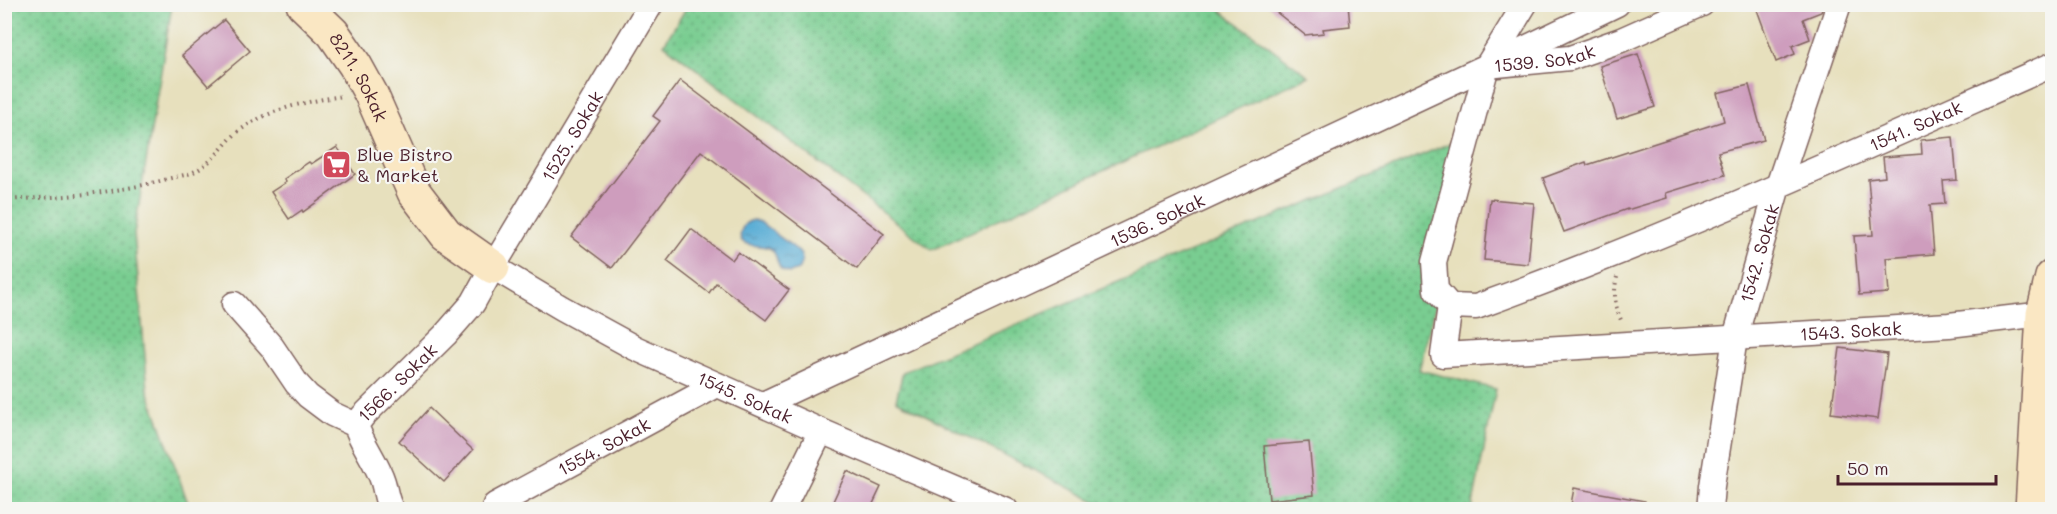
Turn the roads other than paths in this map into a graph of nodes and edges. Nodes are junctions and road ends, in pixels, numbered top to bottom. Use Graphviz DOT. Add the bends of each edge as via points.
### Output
graph roads {
  1 [pos="303,4"];
  2 [pos="651,4"];
  3 [pos="1525,4"];
  4 [pos="1617,4"];
  5 [pos="1702,4"];
  6 [pos="1839,4"];
  7 [pos="2052,65"];
  8 [pos="1487,66"];
  9 [pos="1778,186"];
  10 [pos="493,267"];
  11 [pos="2052,277"];
  12 [pos="234,304"];
  13 [pos="1450,306"];
  14 [pos="2043,314"];
  15 [pos="1734,338"];
  16 [pos="717,385"];
  17 [pos="763,404"];
  18 [pos="356,425"];
  19 [pos="821,431"];
  20 [pos="392,510"];
  21 [pos="493,510"];
  22 [pos="782,510"];
  23 [pos="1006,510"];
  24 [pos="1710,510"];
  25 [pos="2032,510"];
  1 -- 10 [label="street, 8211. Sokak" via="333,33 370,94 414,192 446,234"];
  2 -- 10 [label="street, 1525. Sokak"];
  3 -- 8 [label="street"];
  4 -- 8 [label="street, 1539. Sokak"];
  5 -- 8 [label="street, 1539. Sokak" via="1570,58"];
  6 -- 9 [label="street, 1542. Sokak"];
  7 -- 9 [label="street, 1541. Sokak"];
  8 -- 13 [label="street" via="1434,262 1436,290"];
  8 -- 17 [label="street, 1536. Sokak"];
  9 -- 13 [label="street, 1541. Sokak" via="1476,307"];
  9 -- 15 [label="street, 1542. Sokak"];
  10 -- 16 [label="street, 1545. Sokak" via="635,348"];
  10 -- 18 [label="street, 1566. Sokak" via="473,303"];
  11 -- 14 [label="street"];
  12 -- 18 [label="street" via="308,396"];
  13 -- 15 [label="street, 1543. Sokak" via="1443,355"];
  14 -- 15 [label="street, 1543. Sokak" via="1949,325"];
  14 -- 25 [label="street"];
  15 -- 24 [label="street, 1542. Sokak"];
  16 -- 17 [label="street, 1545. Sokak"];
  16 -- 21 [label="street, 1554. Sokak" via="495,505"];
  17 -- 19 [label="street, 1545. Sokak"];
  18 -- 20 [label="street, 1566. Sokak" via="378,467"];
  19 -- 22 [label="street"];
  19 -- 23 [label="street, 1545. Sokak"];
}
